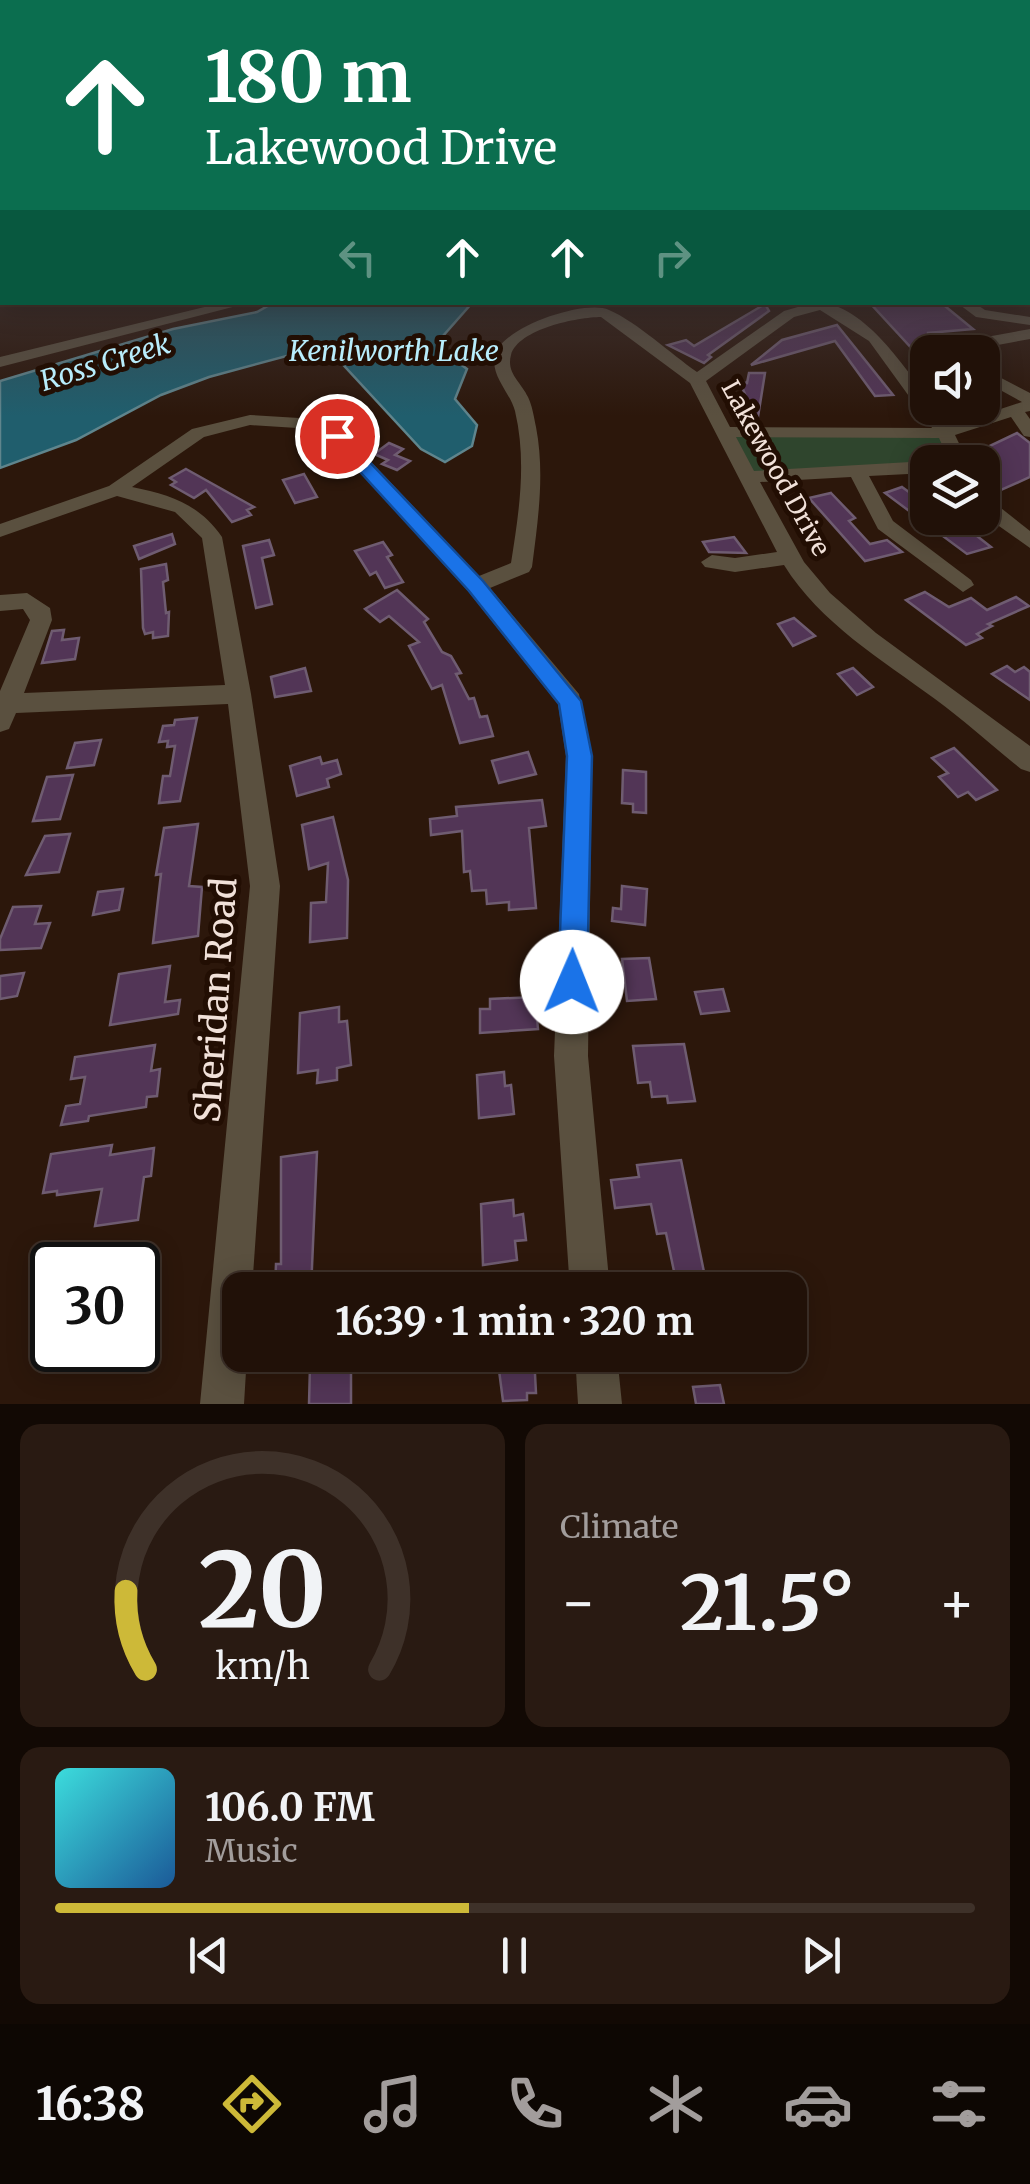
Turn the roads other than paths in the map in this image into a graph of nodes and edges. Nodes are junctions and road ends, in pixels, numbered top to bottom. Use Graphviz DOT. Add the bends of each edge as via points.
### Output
graph roads {
  1 [pos="233,305"];
  2 [pos="968,305"];
  3 [pos="1030,321"];
  4 [pos="1030,334"];
  5 [pos="1000,339"];
  6 [pos="0,362"];
  7 [pos="697,380"];
  8 [pos="1000,386"];
  9 [pos="1025,405"];
  10 [pos="725,432"];
  11 [pos="1030,432"];
  12 [pos="945,433"];
  13 [pos="951,445"];
  14 [pos="910,468"];
  15 [pos="857,470"];
  16 [pos="749,477"];
  17 [pos="116,490"];
  18 [pos="1000,518"];
  19 [pos="0,531"];
  20 [pos="1030,541"];
  21 [pos="790,557"];
  22 [pos="712,562"];
  23 [pos="963,585"];
  24 [pos="476,586"];
  25 [pos="0,603"];
  26 [pos="239,694"];
  27 [pos="3,710"];
  28 [pos="1030,761"];
  29 [pos="589,1272"];
  30 [pos="597,1372"];
  31 [pos="222,1404"];
  32 [pos="600,1404"];
  1 -- 6 [label="street"];
  2 -- 3 [label="street" via="981,314"];
  4 -- 5 [label="street"];
  7 -- 10 [label="street, Lakewood Drive"];
  7 -- 12 [label="street" via="789,314 822,305 874,338"];
  7 -- 24 [label="street, Lakewood Drive" via="604,313 583,312 514,339 503,354 503,372 520,398 528,430 532,494 521,566"];
  8 -- 9 [label="street"];
  9 -- 11 [label="street"];
  9 -- 12 [label="street"];
  10 -- 12 [label="street"];
  10 -- 16 [label="street, Lakewood Drive"];
  12 -- 13 [label="street"];
  14 -- 15 [label="street"];
  15 -- 16 [label="street"];
  15 -- 23 [label="street" via="885,525"];
  16 -- 21 [label="street, Lakewood Drive"];
  17 -- 19 [label="street"];
  17 -- 24 [label="street" via="198,433 250,420 299,423 337,436"];
  17 -- 26 [label="street, Sheridan Road" via="178,504 212,537"];
  18 -- 20 [label="street"];
  21 -- 22 [label="street"];
  21 -- 28 [label="street, Lakewood Drive" via="822,598 868,639"];
  24 -- 29 [label="street" via="570,701 580,756 571,1056"];
  25 -- 27 [label="street" via="27,601 38,608 40,620"];
  26 -- 27 [label="street"];
  26 -- 31 [label="street, Sheridan Road" via="265,886"];
  30 -- 32 [label="street"];
}
